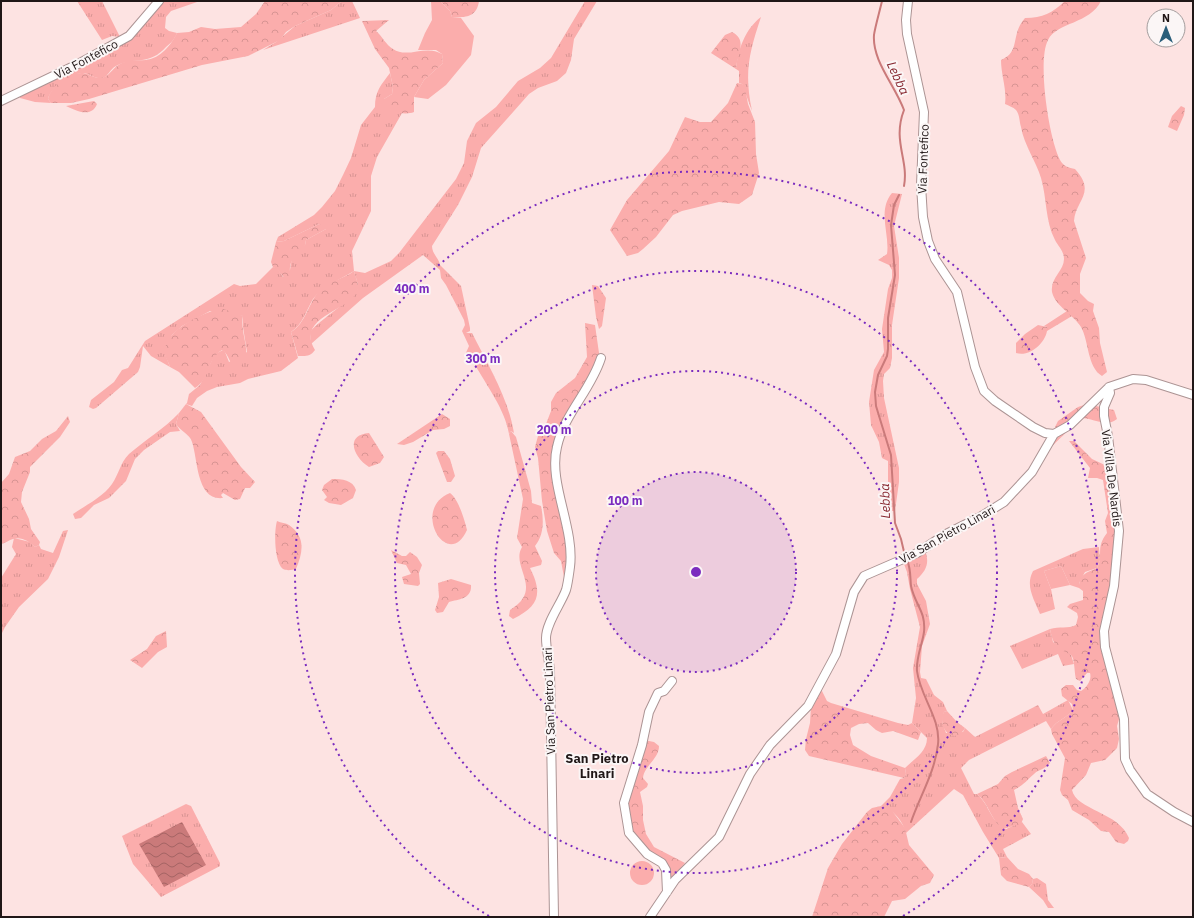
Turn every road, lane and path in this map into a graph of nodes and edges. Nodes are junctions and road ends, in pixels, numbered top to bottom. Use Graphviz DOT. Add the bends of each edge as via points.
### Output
graph roads {
  1 [pos="159,1"];
  2 [pos="908,1"];
  3 [pos="1,101"];
  4 [pos="600,358"];
  5 [pos="1109,387"];
  6 [pos="1193,395"];
  7 [pos="1054,434"];
  8 [pos="672,681"];
  9 [pos="1193,822"];
  10 [pos="667,892"];
  11 [pos="554,917"];
  12 [pos="650,917"];
  1 -- 3 [label="street, Via Fontefico" via="128,36 80,63"];
  2 -- 7 [label="street, Via Fontefico" via="907,34 924,112 920,185 923,217 934,259 957,292 975,368 984,391 1033,427"];
  4 -- 11 [label="street, Via San Pietro Linari" via="592,382 570,415 556,449 557,480 570,541 570,566 566,590 546,637 550,671"];
  5 -- 6 [label="street, Via San Pietro Linari" via="1133,379 1146,380"];
  5 -- 7 [label="street, Via San Pietro Linari" via="1070,425"];
  5 -- 9 [label="street, Via Villa De Nardis" via="1110,393 1104,407 1104,416 1119,531 1114,586 1104,631 1105,647 1124,719 1125,759 1147,794"];
  7 -- 10 [label="street, Via San Pietro Linari" via="1032,472 1010,496 980,517 860,580 854,592 836,654 808,706 770,745 750,774 719,837"];
  8 -- 10 [label="street" via="664,691 658,693 648,712 642,745 624,803 629,833 647,854 662,863 666,870"];
  10 -- 12 [label="street, Via San Pietro Linari"];
}
